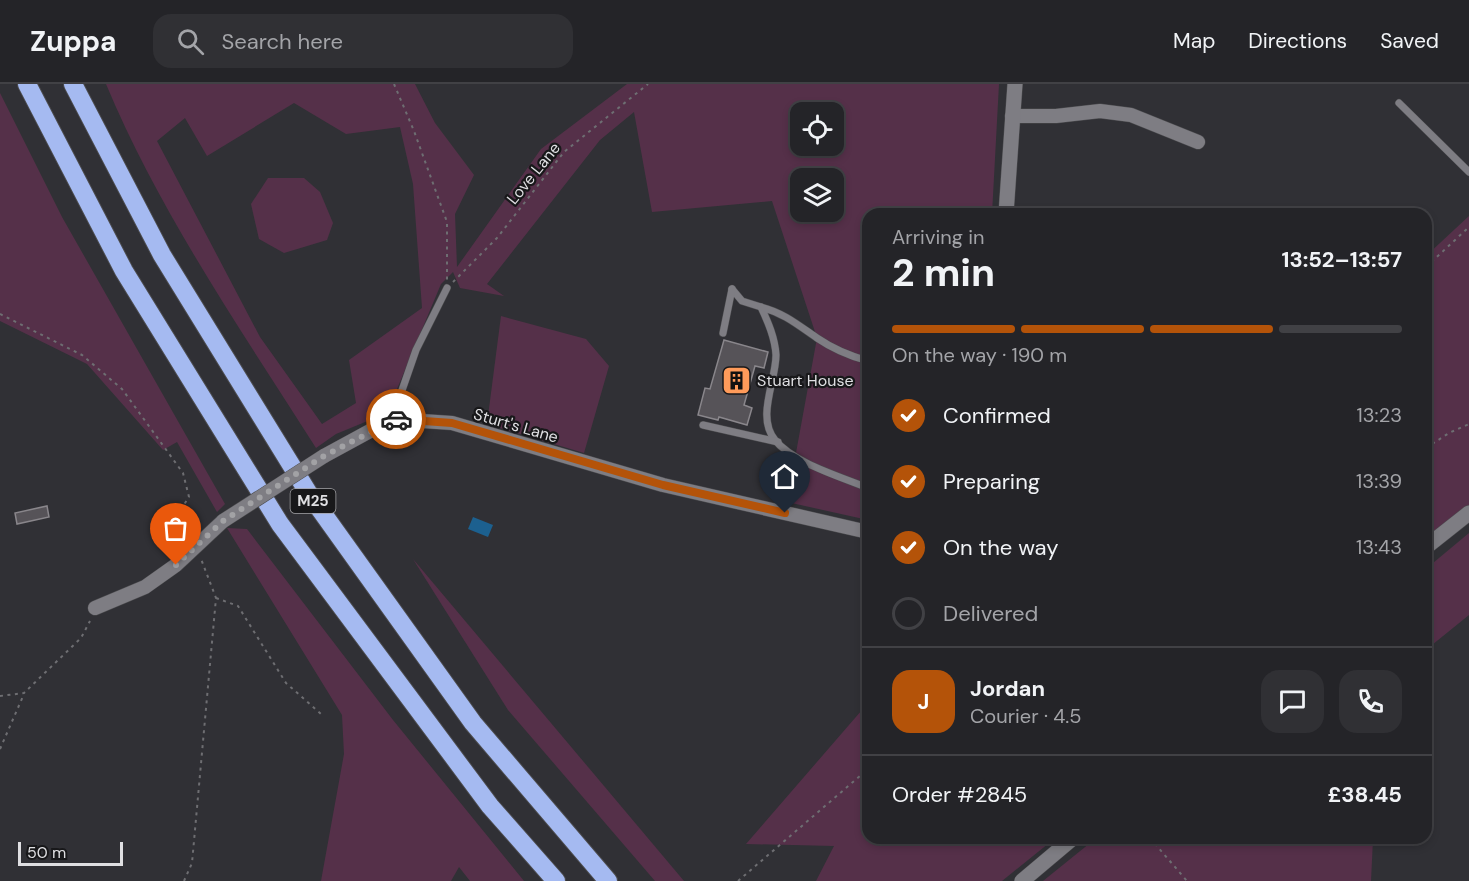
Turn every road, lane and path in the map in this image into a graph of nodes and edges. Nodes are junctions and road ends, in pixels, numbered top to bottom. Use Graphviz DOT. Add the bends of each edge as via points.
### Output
graph roads {
  1 [pos="27,84"];
  2 [pos="73,84"];
  3 [pos="394,84"];
  4 [pos="648,84"];
  5 [pos="1015,84"];
  6 [pos="1399,103"];
  7 [pos="1012,116"];
  8 [pos="1198,142"];
  9 [pos="1469,172"];
  10 [pos="1006,208"];
  11 [pos="1469,226"];
  12 [pos="1432,261"];
  13 [pos="447,288"];
  14 [pos="761,307"];
  15 [pos="0,314"];
  16 [pos="723,333"];
  17 [pos="862,359"];
  18 [pos="392,419"];
  19 [pos="1469,424"];
  20 [pos="703,425"];
  21 [pos="778,442"];
  22 [pos="1432,444"];
  23 [pos="862,485"];
  24 [pos="1469,513"];
  25 [pos="173,521"];
  26 [pos="862,531"];
  27 [pos="1432,542"];
  28 [pos="196,546"];
  29 [pos="216,598"];
  30 [pos="95,608"];
  31 [pos="24,693"];
  32 [pos="0,696"];
  33 [pos="321,714"];
  34 [pos="0,749"];
  35 [pos="862,774"];
  36 [pos="1066,844"];
  37 [pos="1155,844"];
  38 [pos="184,881"];
  39 [pos="556,881"];
  40 [pos="608,881"];
  41 [pos="738,881"];
  42 [pos="1022,881"];
  43 [pos="1187,881"];
  1 -- 39 [label="highway, M25" via="124,271 280,524 490,806"];
  2 -- 40 [label="highway, M25" via="162,255 309,494 473,723"];
  3 -- 13 [label="path" via="447,222"];
  4 -- 13 [label="path, Love Lane" via="564,152 497,238"];
  5 -- 7 [label="main road"];
  6 -- 9 [label="lane"];
  7 -- 8 [label="street" via="1110,112 1131,115"];
  7 -- 10 [label="main road"];
  11 -- 12 [label="path"];
  13 -- 18 [label="lane" via="416,350"];
  14 -- 16 [label="lane" via="742,301 732,289"];
  14 -- 17 [label="lane" via="780,312 819,339"];
  14 -- 21 [label="lane" via="776,355 767,420"];
  15 -- 25 [label="path" via="82,355 122,388 183,473 189,497"];
  18 -- 26 [label="street, Sturt's Lane" via="452,423 663,485"];
  18 -- 28 [label="street, bridge" via="324,456 223,521"];
  19 -- 22 [label="path"];
  20 -- 21 [label="lane"];
  21 -- 23 [label="lane" via="800,459"];
  24 -- 27 [label="main road"];
  28 -- 29 [label="path"];
  28 -- 30 [label="street" via="145,587"];
  29 -- 33 [label="path" via="238,606 286,683"];
  29 -- 38 [label="path" via="192,863"];
  30 -- 31 [label="path" via="81,638"];
  31 -- 32 [label="path"];
  31 -- 34 [label="path"];
  35 -- 41 [label="path"];
  36 -- 42 [label="main road"];
  37 -- 43 [label="path"];
}
